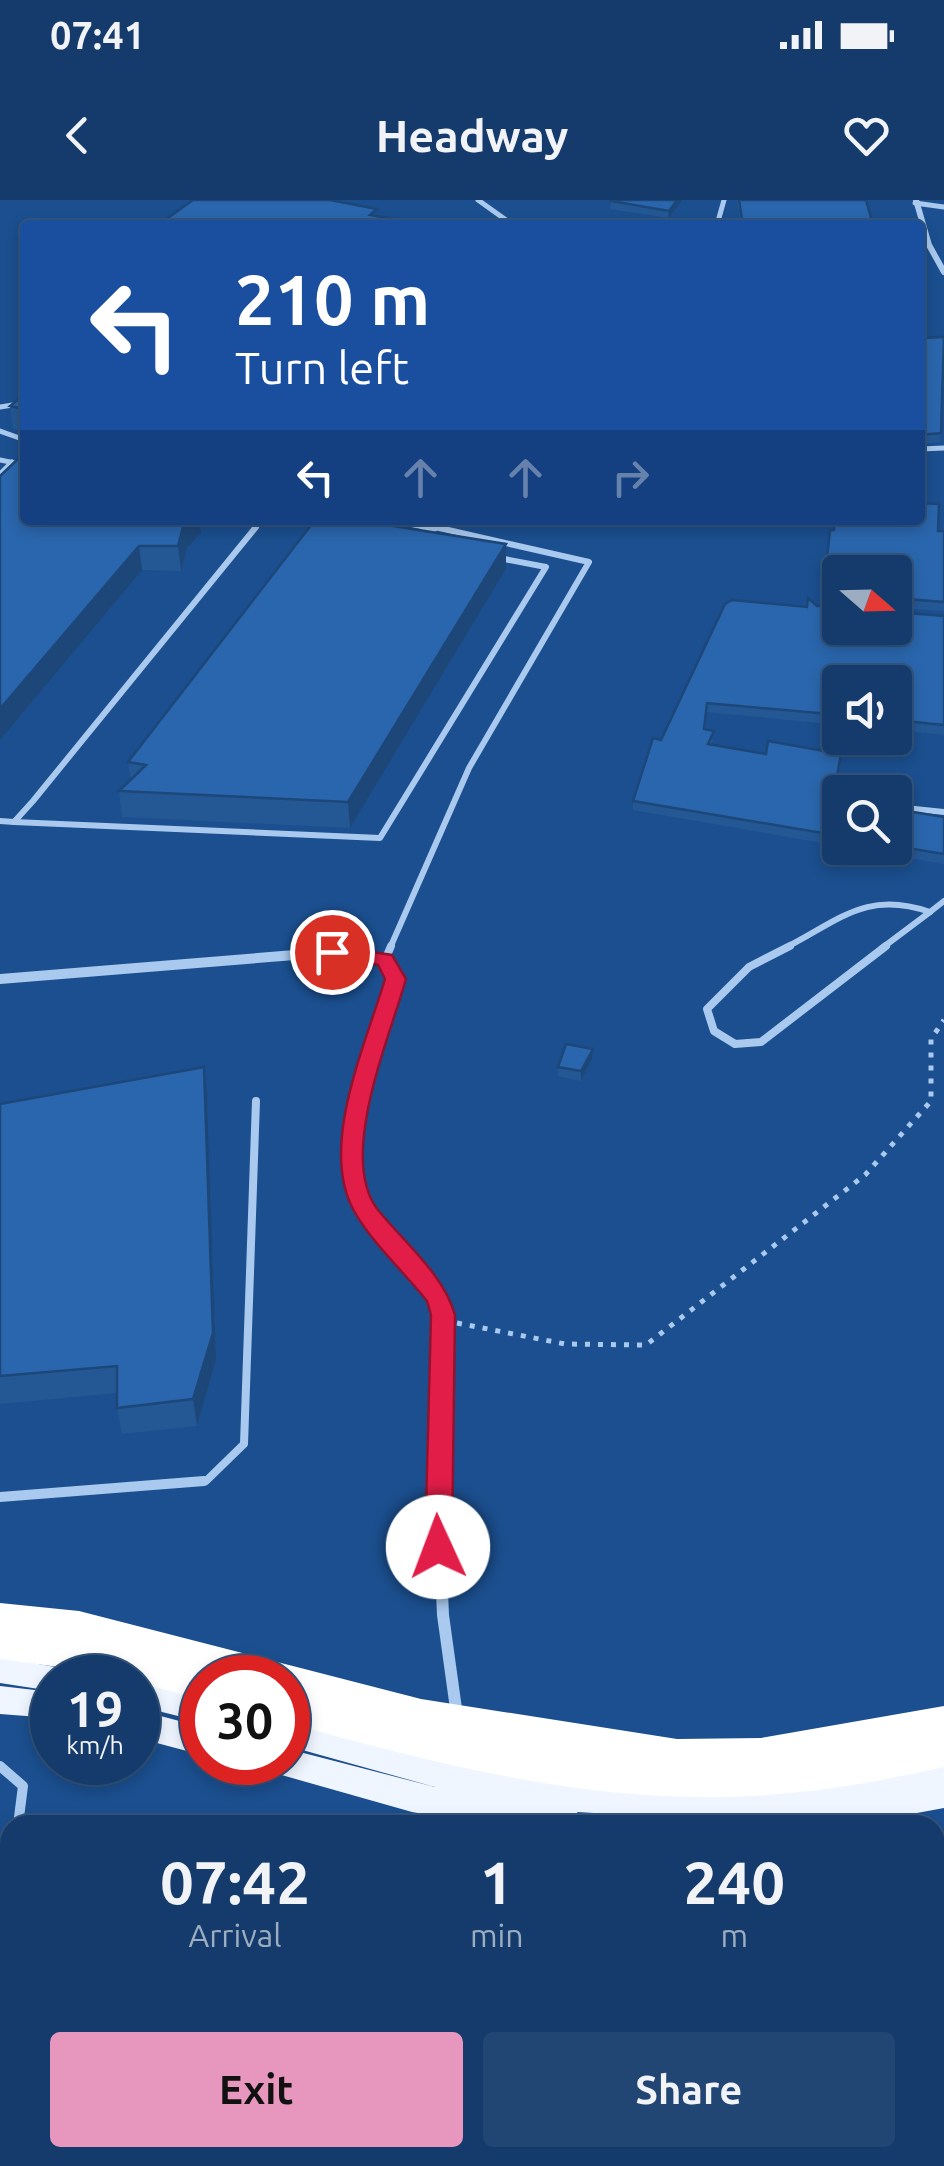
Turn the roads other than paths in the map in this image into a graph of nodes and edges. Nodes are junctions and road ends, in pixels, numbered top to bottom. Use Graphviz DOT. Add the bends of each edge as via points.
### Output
graph roads {
  1 [pos="478,200"];
  2 [pos="915,201"];
  3 [pos="944,207"];
  4 [pos="507,220"];
  5 [pos="925,225"];
  6 [pos="944,272"];
  7 [pos="0,460"];
  8 [pos="12,462"];
  9 [pos="20,464"];
  10 [pos="0,474"];
  11 [pos="258,525"];
  12 [pos="412,525"];
  13 [pos="438,525"];
  14 [pos="433,530"];
  15 [pos="488,556"];
  16 [pos="912,809"];
  17 [pos="944,812"];
  18 [pos="0,821"];
  19 [pos="14,822"];
  20 [pos="944,901"];
  21 [pos="930,912"];
  22 [pos="385,960"];
  23 [pos="0,979"];
  24 [pos="256,1101"];
  25 [pos="0,1497"];
  26 [pos="0,1618"];
  27 [pos="0,1643"];
  28 [pos="189,1655"];
  29 [pos="0,1670"];
  30 [pos="30,1674"];
  31 [pos="180,1678"];
  32 [pos="310,1685"];
  33 [pos="0,1700"];
  34 [pos="30,1703"];
  35 [pos="310,1713"];
  36 [pos="458,1721"];
  37 [pos="944,1724"];
  38 [pos="310,1738"];
  39 [pos="944,1750"];
  40 [pos="0,1766"];
  41 [pos="310,1769"];
  42 [pos="944,1771"];
  43 [pos="944,1793"];
  44 [pos="19,1815"];
  45 [pos="516,1815"];
  46 [pos="828,1815"];
  1 -- 4 [label="lane"];
  2 -- 3 [label="lane"];
  5 -- 6 [label="street"];
  7 -- 8 [label="lane"];
  8 -- 9 [label="lane"];
  8 -- 10 [label="lane"];
  11 -- 19 [label="lane"];
  12 -- 14 [label="lane"];
  13 -- 14 [label="lane"];
  14 -- 22 [label="lane" via="589,562 469,768"];
  15 -- 19 [label="lane" via="546,567 380,838"];
  16 -- 17 [label="lane"];
  18 -- 19 [label="lane"];
  20 -- 21 [label="lane"];
  21 -- 21 [label="lane" via="875,902 748,967 707,1009 714,1031 734,1044 760,1042"];
  22 -- 23 [label="street" via="332,952"];
  22 -- 36 [label="street" via="395,992 350,1136 352,1166 363,1208 438,1298 443,1315 436,1512"];
  24 -- 25 [label="lane" via="244,1444 206,1481"];
  26 -- 28 [label="highway" via="79,1626"];
  27 -- 31 [label="highway" via="103,1658"];
  29 -- 30 [label="main road"];
  32 -- 36 [label="highway"];
  33 -- 34 [label="main road"];
  35 -- 39 [label="highway" via="446,1750 663,1781 785,1779"];
  36 -- 37 [label="highway" via="677,1756 761,1755"];
  38 -- 42 [label="main road" via="483,1782 585,1799 681,1803 854,1790"];
  40 -- 44 [label="lane" via="23,1786"];
  41 -- 45 [label="main road"];
  43 -- 46 [label="main road"];
}
